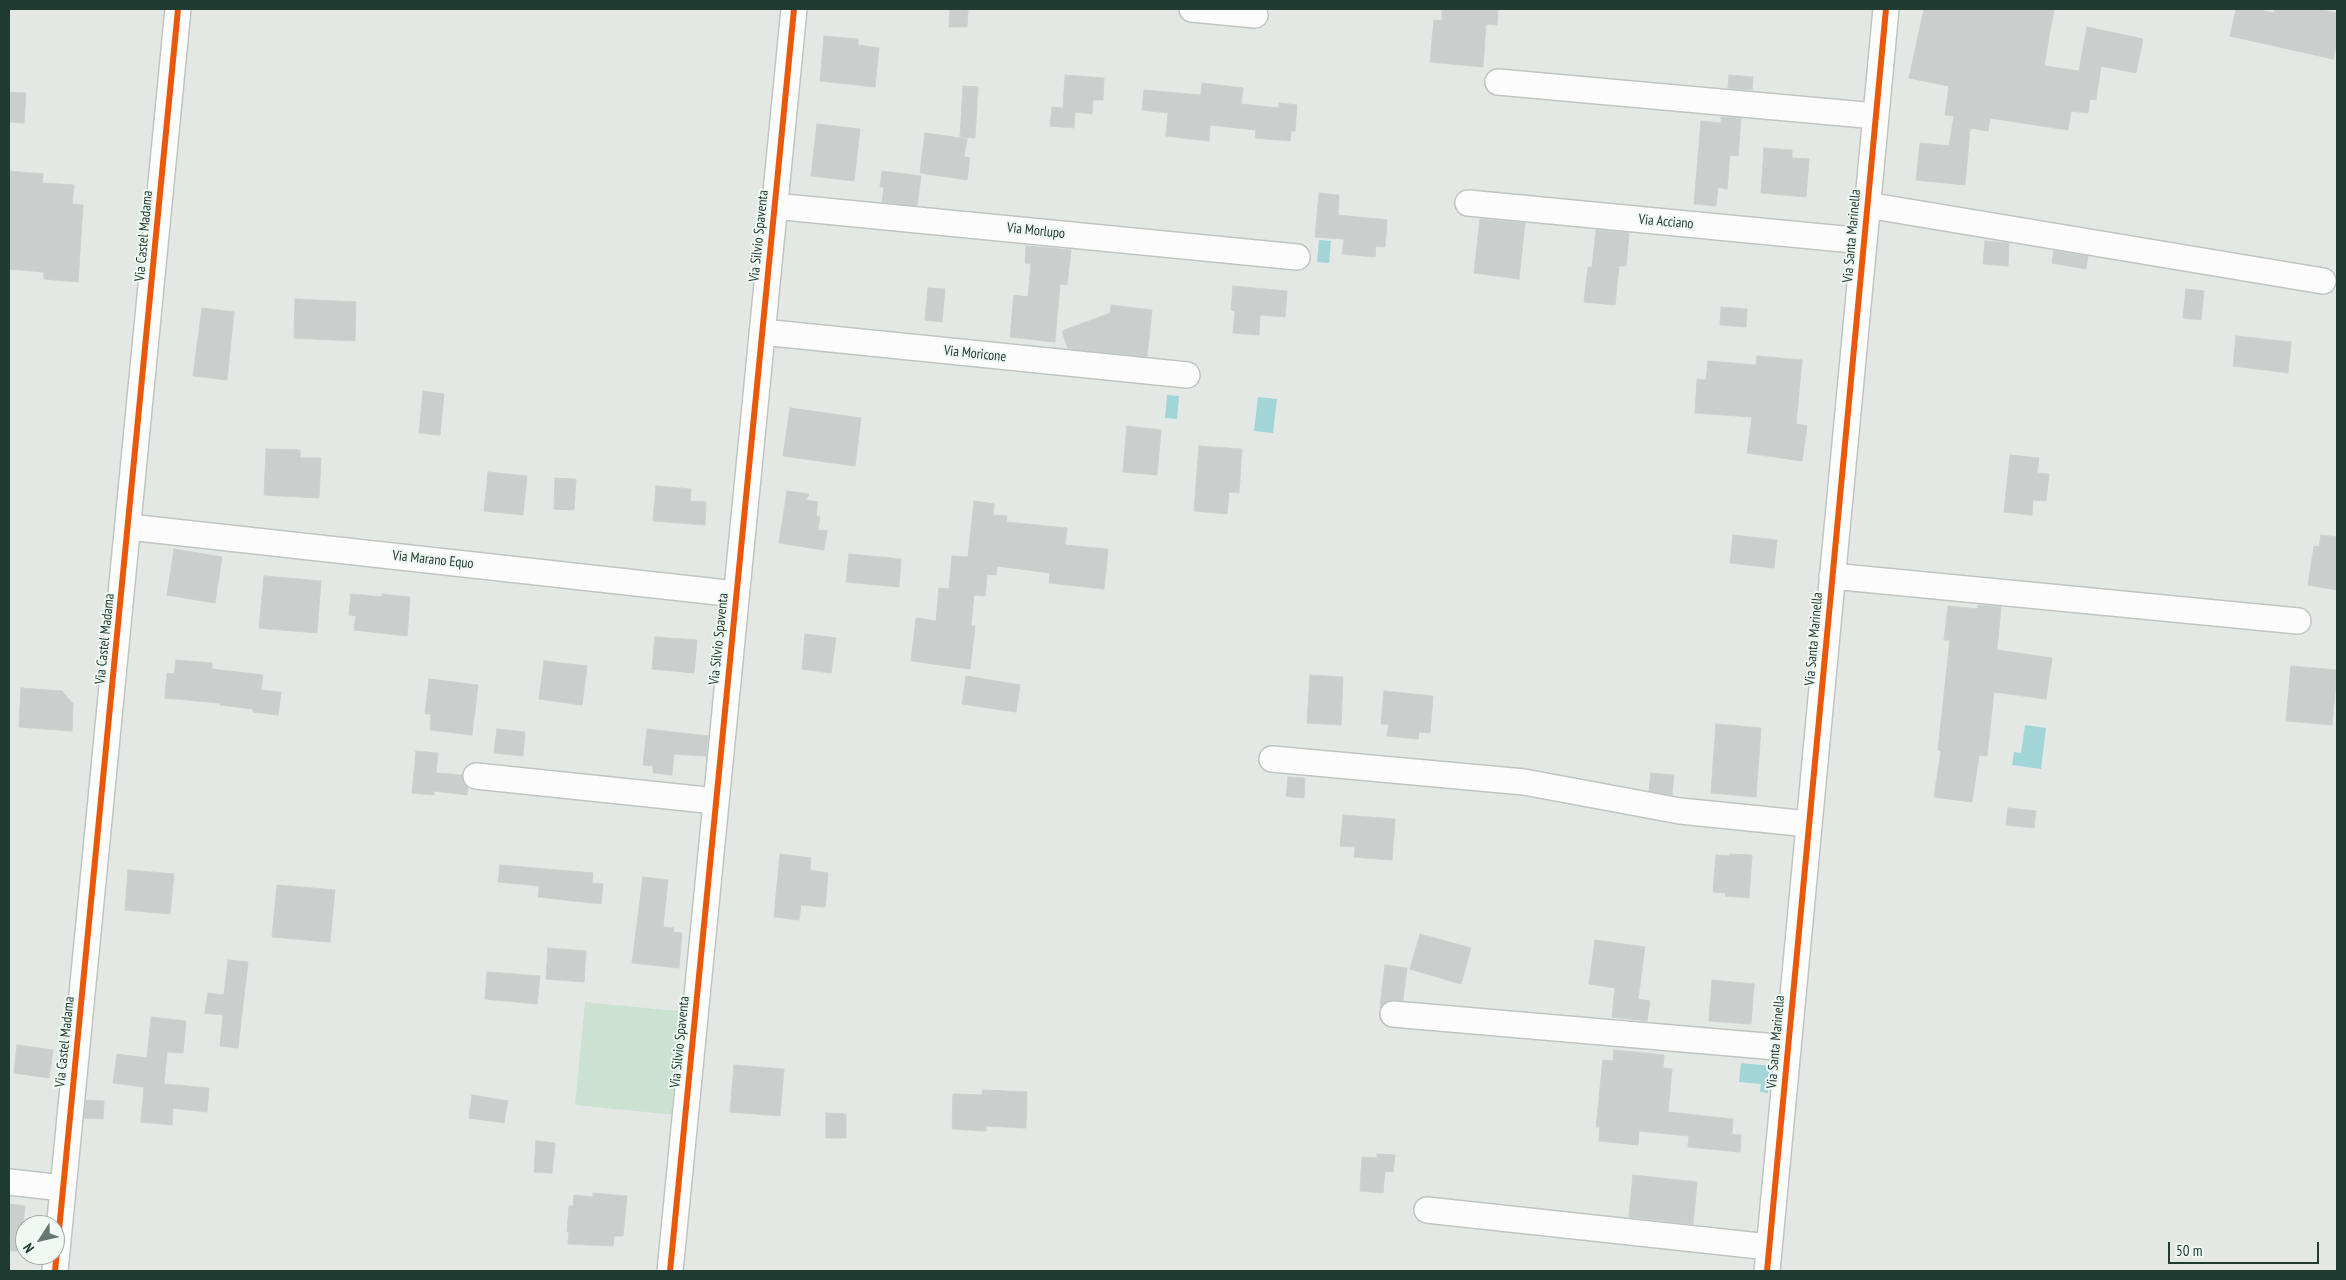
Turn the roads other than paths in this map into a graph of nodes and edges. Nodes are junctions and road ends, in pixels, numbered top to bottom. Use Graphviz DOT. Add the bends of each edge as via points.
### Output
graph roads {
  1 [pos="178,9"];
  2 [pos="794,9"];
  3 [pos="1192,9"];
  4 [pos="1886,9"];
  5 [pos="1255,14"];
  6 [pos="1498,82"];
  7 [pos="1876,116"];
  8 [pos="1468,203"];
  9 [pos="774,206"];
  10 [pos="1867,206"];
  11 [pos="1864,241"];
  12 [pos="1297,257"];
  13 [pos="2323,281"];
  14 [pos="762,332"];
  15 [pos="1187,375"];
  16 [pos="129,527"];
  17 [pos="1832,576"];
  18 [pos="736,594"];
  19 [pos="2298,621"];
  20 [pos="1272,758"];
  21 [pos="476,776"];
  22 [pos="716,801"];
  23 [pos="1809,824"];
  24 [pos="1393,1014"];
  25 [pos="1788,1048"];
  26 [pos="9,1182"];
  27 [pos="63,1188"];
  28 [pos="1427,1210"];
  29 [pos="1768,1259"];
  30 [pos="55,1271"];
  31 [pos="670,1271"];
  1 -- 16 [label="street, Via Castel Madama"];
  2 -- 9 [label="street, Via Silvio Spaventa"];
  3 -- 5 [label="street"];
  4 -- 7 [label="street, Via Santa Marinella"];
  6 -- 7 [label="street"];
  7 -- 10 [label="street, Via Santa Marinella"];
  8 -- 11 [label="street, Via Acciano"];
  9 -- 12 [label="street, Via Morlupo"];
  9 -- 14 [label="street, Via Silvio Spaventa"];
  10 -- 11 [label="street, Via Santa Marinella"];
  10 -- 13 [label="street"];
  11 -- 17 [label="street, Via Santa Marinella"];
  14 -- 15 [label="street, Via Moricone"];
  14 -- 18 [label="street, Via Silvio Spaventa"];
  16 -- 18 [label="street, Via Marano Equo"];
  16 -- 27 [label="street, Via Castel Madama"];
  17 -- 19 [label="street"];
  17 -- 23 [label="street, Via Santa Marinella"];
  18 -- 22 [label="street, Via Silvio Spaventa"];
  20 -- 23 [label="street" via="1524,782 1680,811"];
  21 -- 22 [label="street"];
  22 -- 31 [label="street, Via Silvio Spaventa"];
  23 -- 25 [label="street, Via Santa Marinella"];
  24 -- 25 [label="street"];
  25 -- 29 [label="street, Via Santa Marinella"];
  26 -- 27 [label="street"];
  27 -- 30 [label="street, Via Castel Madama"];
  28 -- 29 [label="street"];
}
